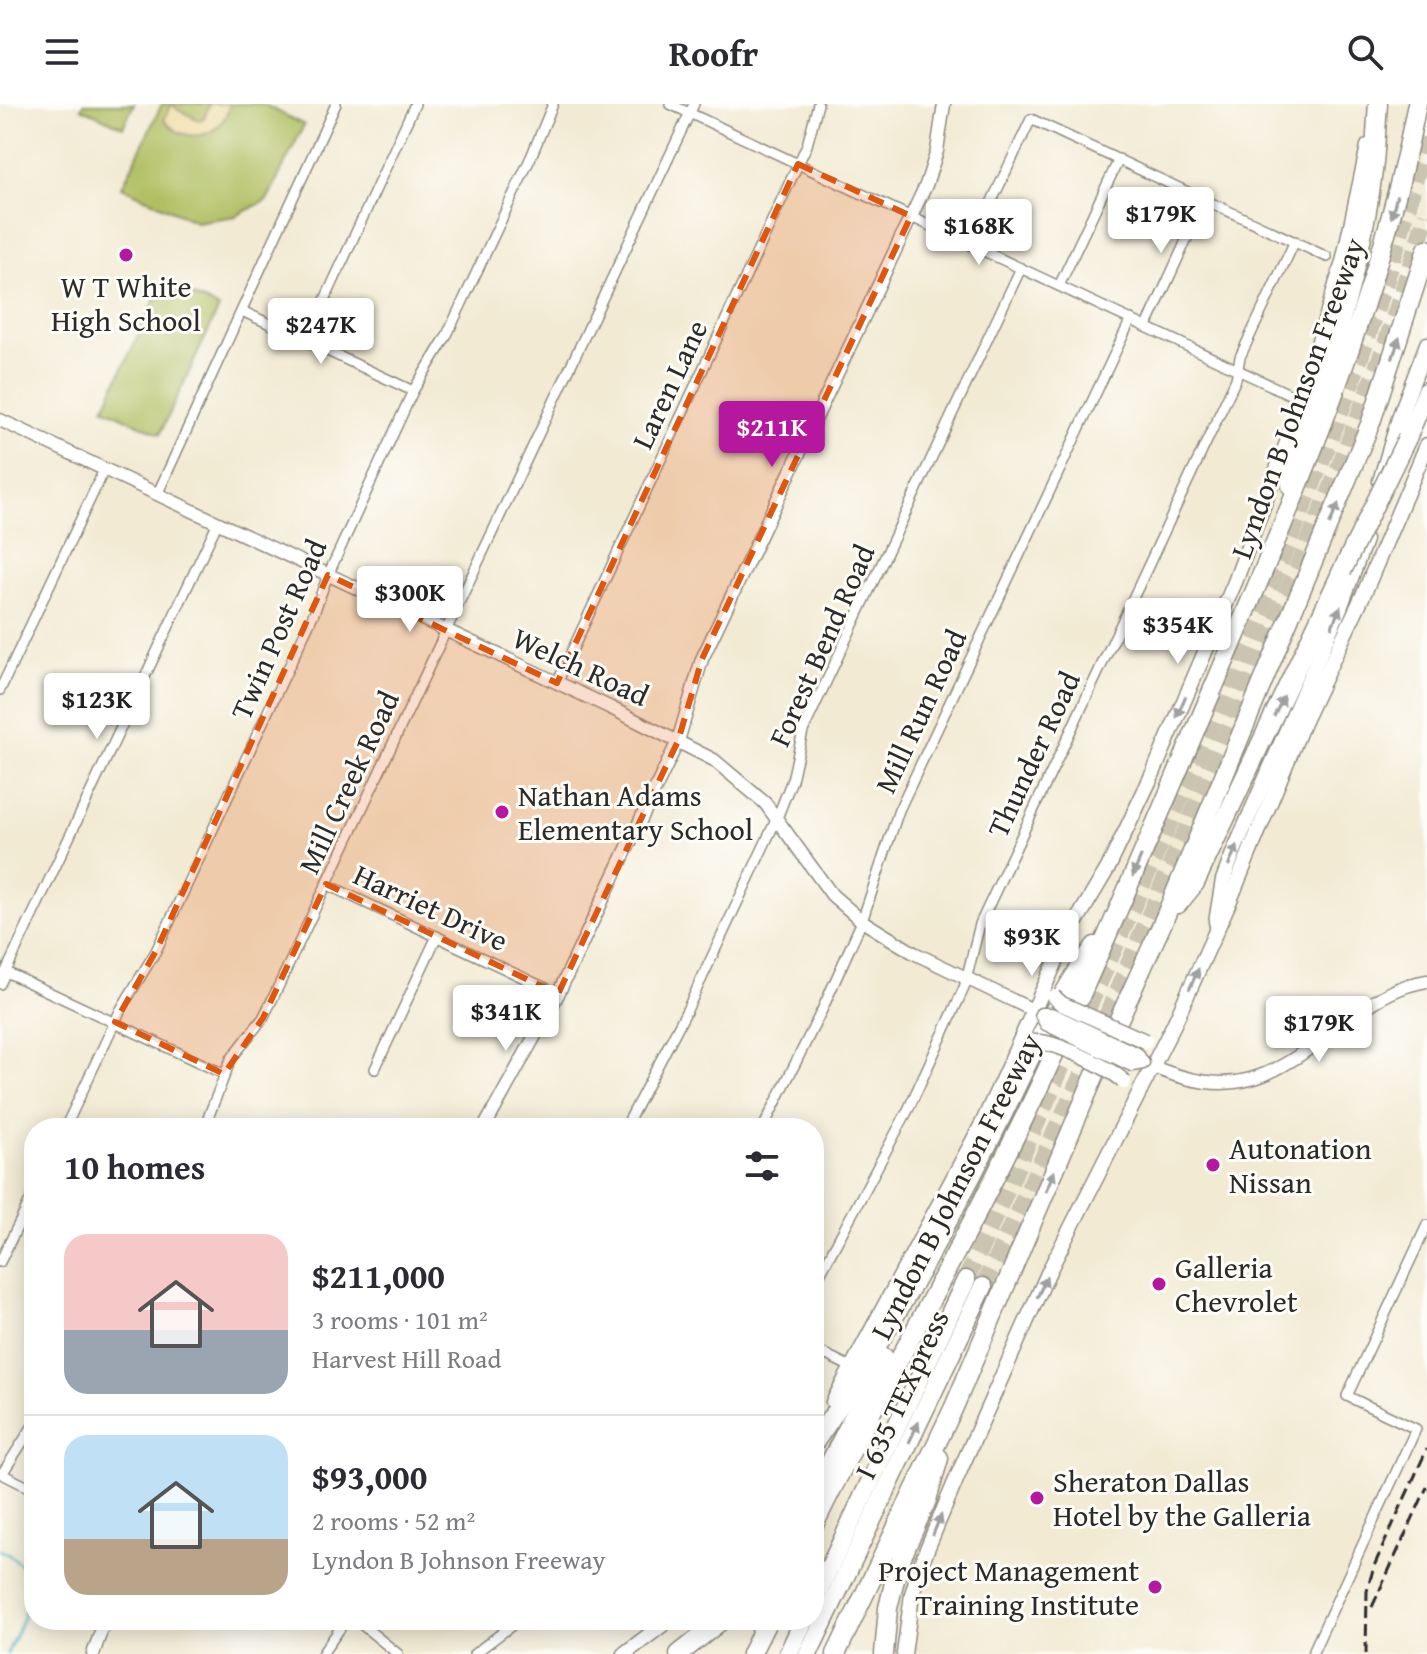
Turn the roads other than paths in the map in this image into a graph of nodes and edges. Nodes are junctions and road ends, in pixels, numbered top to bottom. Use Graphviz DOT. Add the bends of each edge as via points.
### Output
graph roads {
  1 [pos="336,104"];
  2 [pos="415,104"];
  3 [pos="553,104"];
  4 [pos="670,104"];
  5 [pos="818,104"];
  6 [pos="944,104"];
  7 [pos="1378,104"];
  8 [pos="1417,104"];
  9 [pos="692,109"];
  10 [pos="1119,159"];
  11 [pos="798,164"];
  12 [pos="1205,199"];
  13 [pos="911,216"];
  14 [pos="1295,241"];
  15 [pos="971,245"];
  16 [pos="1427,249"];
  17 [pos="1327,257"];
  18 [pos="1021,268"];
  19 [pos="1059,286"];
  20 [pos="242,311"];
  21 [pos="1131,319"];
  22 [pos="1147,326"];
  23 [pos="306,341"];
  24 [pos="1427,344"];
  25 [pos="1238,369"];
  26 [pos="413,391"];
  27 [pos="1427,391"];
  28 [pos="1302,400"];
  29 [pos="0,420"];
  30 [pos="1427,445"];
  31 [pos="104,470"];
  32 [pos="157,495"];
  33 [pos="1291,506"];
  34 [pos="217,524"];
  35 [pos="328,575"];
  36 [pos="446,631"];
  37 [pos="557,683"];
  38 [pos="0,690"];
  39 [pos="678,741"];
  40 [pos="777,818"];
  41 [pos="326,884"];
  42 [pos="862,921"];
  43 [pos="1113,921"];
  44 [pos="1163,922"];
  45 [pos="1215,931"];
  46 [pos="437,936"];
  47 [pos="1056,959"];
  48 [pos="6,972"];
  49 [pos="966,979"];
  50 [pos="1427,981"];
  51 [pos="0,984"];
  52 [pos="558,994"];
  53 [pos="1037,1013"];
  54 [pos="115,1022"];
  55 [pos="1174,1024"];
  56 [pos="1017,1048"];
  57 [pos="1148,1065"];
  58 [pos="375,1069"];
  59 [pos="224,1074"];
  60 [pos="70,1118"];
  61 [pos="208,1118"];
  62 [pos="490,1118"];
  63 [pos="630,1118"];
  64 [pos="768,1118"];
  65 [pos="1123,1127"];
  66 [pos="24,1213"];
  67 [pos="1427,1225"];
  68 [pos="962,1244"];
  69 [pos="0,1262"];
  70 [pos="824,1266"];
  71 [pos="824,1354"];
  72 [pos="851,1367"];
  73 [pos="954,1407"];
  74 [pos="824,1422"];
  75 [pos="824,1429"];
  76 [pos="24,1439"];
  77 [pos="1,1474"];
  78 [pos="824,1474"];
  79 [pos="24,1485"];
  80 [pos="824,1505"];
  81 [pos="872,1578"];
  82 [pos="824,1580"];
  83 [pos="824,1618"];
  84 [pos="101,1630"];
  85 [pos="339,1630"];
  86 [pos="368,1630"];
  87 [pos="506,1630"];
  88 [pos="656,1630"];
  89 [pos="709,1630"];
  90 [pos="750,1630"];
  91 [pos="763,1630"];
  92 [pos="799,1630"];
  93 [pos="819,1630"];
  94 [pos="93,1654"];
  95 [pos="322,1654"];
  96 [pos="398,1654"];
  97 [pos="474,1654"];
  98 [pos="624,1654"];
  99 [pos="679,1654"];
  100 [pos="738,1654"];
  101 [pos="751,1654"];
  102 [pos="788,1654"];
  103 [pos="808,1654"];
  104 [pos="836,1654"];
  105 [pos="850,1654"];
  106 [pos="884,1654"];
  107 [pos="904,1654"];
  108 [pos="1312,1654"];
  1 -- 20 [label="street"];
  2 -- 23 [label="street"];
  3 -- 26 [label="street, Twin Post Road" via="446,337"];
  4 -- 9 [label="street"];
  5 -- 11 [label="street, Laren Lane"];
  6 -- 13 [label="street" via="933,167"];
  7 -- 28 [label="main road, Lyndon B Johnson Freeway" via="1343,262"];
  7 -- 33 [label="highway" via="1362,232 1335,339 1291,472"];
  8 -- 33 [label="highway, Lyndon B Johnson Freeway, one-way" via="1389,230"];
  9 -- 11 [label="street"];
  9 -- 36 [label="street, Mill Creek Road"];
  10 -- 12 [label="street"];
  10 -- 15 [label="street" via="1031,119"];
  10 -- 19 [label="street"];
  11 -- 13 [label="street"];
  11 -- 37 [label="street, Laren Lane"];
  12 -- 14 [label="street"];
  12 -- 22 [label="street"];
  13 -- 15 [label="street"];
  13 -- 39 [label="street" via="702,659"];
  14 -- 17 [label="street"];
  14 -- 25 [label="street, Thunder Road"];
  15 -- 18 [label="street"];
  44 -- 16 [label="highway, one-way" via="1354,463"];
  18 -- 19 [label="street"];
  18 -- 40 [label="street, Forest Bend Road" via="803,731"];
  19 -- 21 [label="street"];
  20 -- 23 [label="street"];
  20 -- 32 [label="street"];
  21 -- 22 [label="street"];
  21 -- 42 [label="street, Mill Run Road" via="899,810"];
  22 -- 25 [label="street"];
  23 -- 26 [label="street"];
  45 -- 24 [label="main road, one-way" via="1223,880 1353,577 1386,457"];
  25 -- 28 [label="street"];
  25 -- 49 [label="street, Thunder Road" via="980,924"];
  26 -- 35 [label="street, Twin Post Road"];
  44 -- 27 [label="highway, one-way, bridge" via="1195,883"];
  28 -- 47 [label="main road, Lyndon B Johnson Freeway, one-way" via="1235,582 1154,771 1114,857"];
  29 -- 31 [label="street, Welch Road"];
  30 -- 45 [label="main road"];
  31 -- 32 [label="street, Welch Road"];
  31 -- 38 [label="street"];
  32 -- 34 [label="street, Welch Road"];
  33 -- 43 [label="highway, Lyndon B Johnson Freeway, one-way"];
  34 -- 35 [label="street, Welch Road"];
  34 -- 48 [label="street"];
  35 -- 36 [label="street, Welch Road"];
  35 -- 54 [label="street, Twin Post Road" via="156,951"];
  36 -- 37 [label="street, Welch Road"];
  36 -- 41 [label="street, Mill Creek Road"];
  37 -- 39 [label="street, Welch Road"];
  39 -- 40 [label="street, Welch Road" via="731,772"];
  39 -- 52 [label="street"];
  40 -- 42 [label="street, Welch Road" via="832,895"];
  40 -- 63 [label="street, Forest Bend Road"];
  41 -- 46 [label="street, Harriet Drive"];
  41 -- 59 [label="street, Mill Creek Road" via="263,1018 239,1045"];
  42 -- 49 [label="street, Welch Road"];
  42 -- 64 [label="street, Mill Run Road"];
  43 -- 68 [label="highway, Lyndon B Johnson Freeway"];
  43 -- 75 [label="highway" via="1078,969 944,1229"];
  73 -- 44 [label="highway, one-way"];
  55 -- 45 [label="main road, one-way"];
  46 -- 52 [label="street, Harriet Drive"];
  46 -- 58 [label="street"];
  47 -- 53 [label="main road, Lyndon B Johnson Freeway"];
  47 -- 55 [label="main road, bridge" via="1051,977 1054,997 1062,1004 1145,1041"];
  48 -- 51 [label="street"];
  48 -- 54 [label="street"];
  49 -- 53 [label="street, Welch Road"];
  49 -- 70 [label="street, Thunder Road" via="908,1110"];
  50 -- 57 [label="street, Welch Road" via="1377,999 1286,1065 1252,1079 1199,1082"];
  52 -- 62 [label="street"];
  53 -- 56 [label="main road, Lyndon B Johnson Freeway"];
  53 -- 57 [label="street, Welch Road, bridge" via="1051,1014 1137,1054"];
  54 -- 59 [label="street"];
  54 -- 60 [label="street, Twin Post Road"];
  55 -- 57 [label="main road"];
  56 -- 65 [label="main road, bridge" via="1050,1043 1114,1073 1124,1082"];
  56 -- 72 [label="main road, Lyndon B Johnson Freeway"];
  57 -- 65 [label="main road"];
  59 -- 61 [label="street, Mill Creek Road"];
  107 -- 65 [label="main road, one-way" via="922,1561 1049,1271"];
  66 -- 69 [label="street"];
  67 -- 108 [label="street" via="1347,1396 1416,1429"];
  68 -- 78 [label="highway" via="932,1273"];
  68 -- 80 [label="highway, Lyndon B Johnson Freeway"];
  71 -- 72 [label="street"];
  72 -- 74 [label="main road, Lyndon B Johnson Freeway"];
  73 -- 81 [label="highway"];
  73 -- 106 [label="highway" via="927,1500 894,1583"];
  76 -- 77 [label="street"];
  77 -- 79 [label="street"];
  81 -- 104 [label="highway"];
  81 -- 105 [label="highway" via="865,1617"];
  83 -- 82 [label="highway, I 635 TEXpress, one-way" via="974,1284"];
  84 -- 94 [label="street"];
  85 -- 95 [label="street"];
  86 -- 96 [label="street"];
  87 -- 97 [label="street"];
  88 -- 98 [label="main road"];
  89 -- 99 [label="highway"];
  90 -- 100 [label="highway"];
  91 -- 101 [label="highway"];
  92 -- 102 [label="highway"];
  103 -- 93 [label="highway, I 635 TEXpress, one-way"];
}
